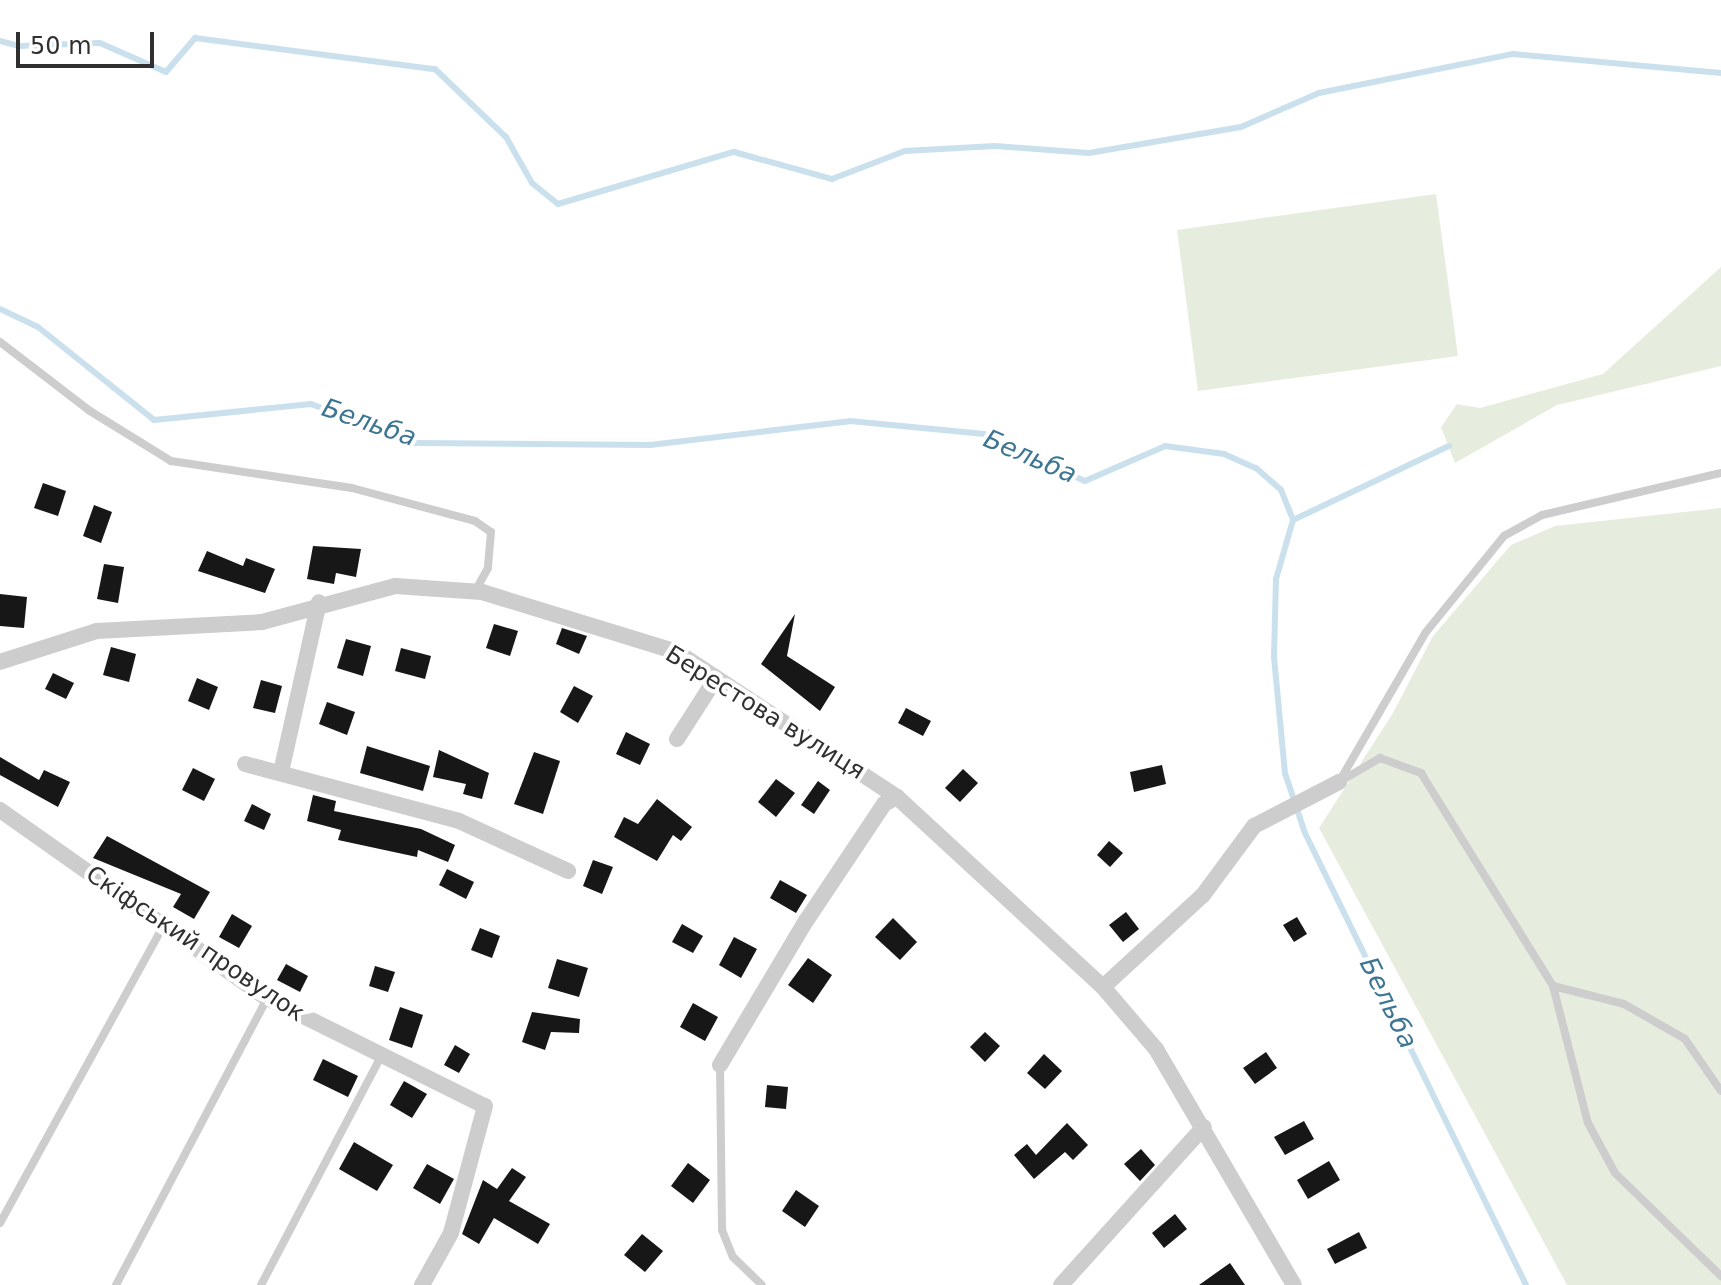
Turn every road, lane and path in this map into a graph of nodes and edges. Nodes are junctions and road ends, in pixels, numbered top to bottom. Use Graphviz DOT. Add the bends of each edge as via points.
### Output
graph roads {
  1 [pos="0,342"];
  2 [pos="1721,473"];
  3 [pos="475,592"];
  4 [pos="319,602"];
  5 [pos="0,662"];
  6 [pos="716,678"];
  7 [pos="677,739"];
  8 [pos="245,764"];
  9 [pos="281,772"];
  10 [pos="1339,782"];
  11 [pos="897,797"];
  12 [pos="0,810"];
  13 [pos="568,871"];
  14 [pos="163,926"];
  15 [pos="1553,986"];
  16 [pos="1103,987"];
  17 [pos="267,998"];
  18 [pos="381,1056"];
  19 [pos="720,1065"];
  20 [pos="1721,1091"];
  21 [pos="1204,1127"];
  22 [pos="0,1223"];
  23 [pos="1721,1276"];
  24 [pos="116,1285"];
  25 [pos="261,1285"];
  26 [pos="422,1285"];
  27 [pos="762,1285"];
  28 [pos="1061,1285"];
  29 [pos="1294,1285"];
  1 -- 3 [label="lane" via="90,411 171,461 352,488 475,521 491,532 488,568"];
  2 -- 10 [label="lane" via="1542,515 1504,536 1426,632"];
  3 -- 4 [label="street, Берестова вулиця" via="395,586"];
  3 -- 6 [label="street, Берестова вулиця" via="558,611 677,652"];
  4 -- 5 [label="street, Берестова вулиця" via="262,622 97,631"];
  4 -- 9 [label="street"];
  6 -- 7 [label="street"];
  6 -- 11 [label="street, Берестова вулиця"];
  8 -- 9 [label="street"];
  9 -- 13 [label="street" via="459,821"];
  10 -- 15 [label="lane" via="1380,758 1421,773"];
  10 -- 16 [label="street" via="1254,826 1194,904"];
  11 -- 16 [label="street, Берестова вулиця"];
  11 -- 19 [label="street" via="884,804 806,921"];
  12 -- 14 [label="street, Скіфський провулок"];
  14 -- 17 [label="street, Скіфський провулок"];
  14 -- 22 [label="lane"];
  15 -- 20 [label="lane" via="1624,1004 1685,1039"];
  15 -- 23 [label="lane" via="1588,1123 1615,1173"];
  16 -- 21 [label="street, Берестова вулиця" via="1156,1049"];
  17 -- 18 [label="street, Скіфський провулок"];
  17 -- 24 [label="lane"];
  18 -- 25 [label="lane"];
  18 -- 26 [label="street, Скіфський провулок" via="485,1106 451,1233"];
  19 -- 27 [label="lane" via="722,1230 733,1257"];
  21 -- 28 [label="street"];
  21 -- 29 [label="street, Берестова вулиця"];
}
